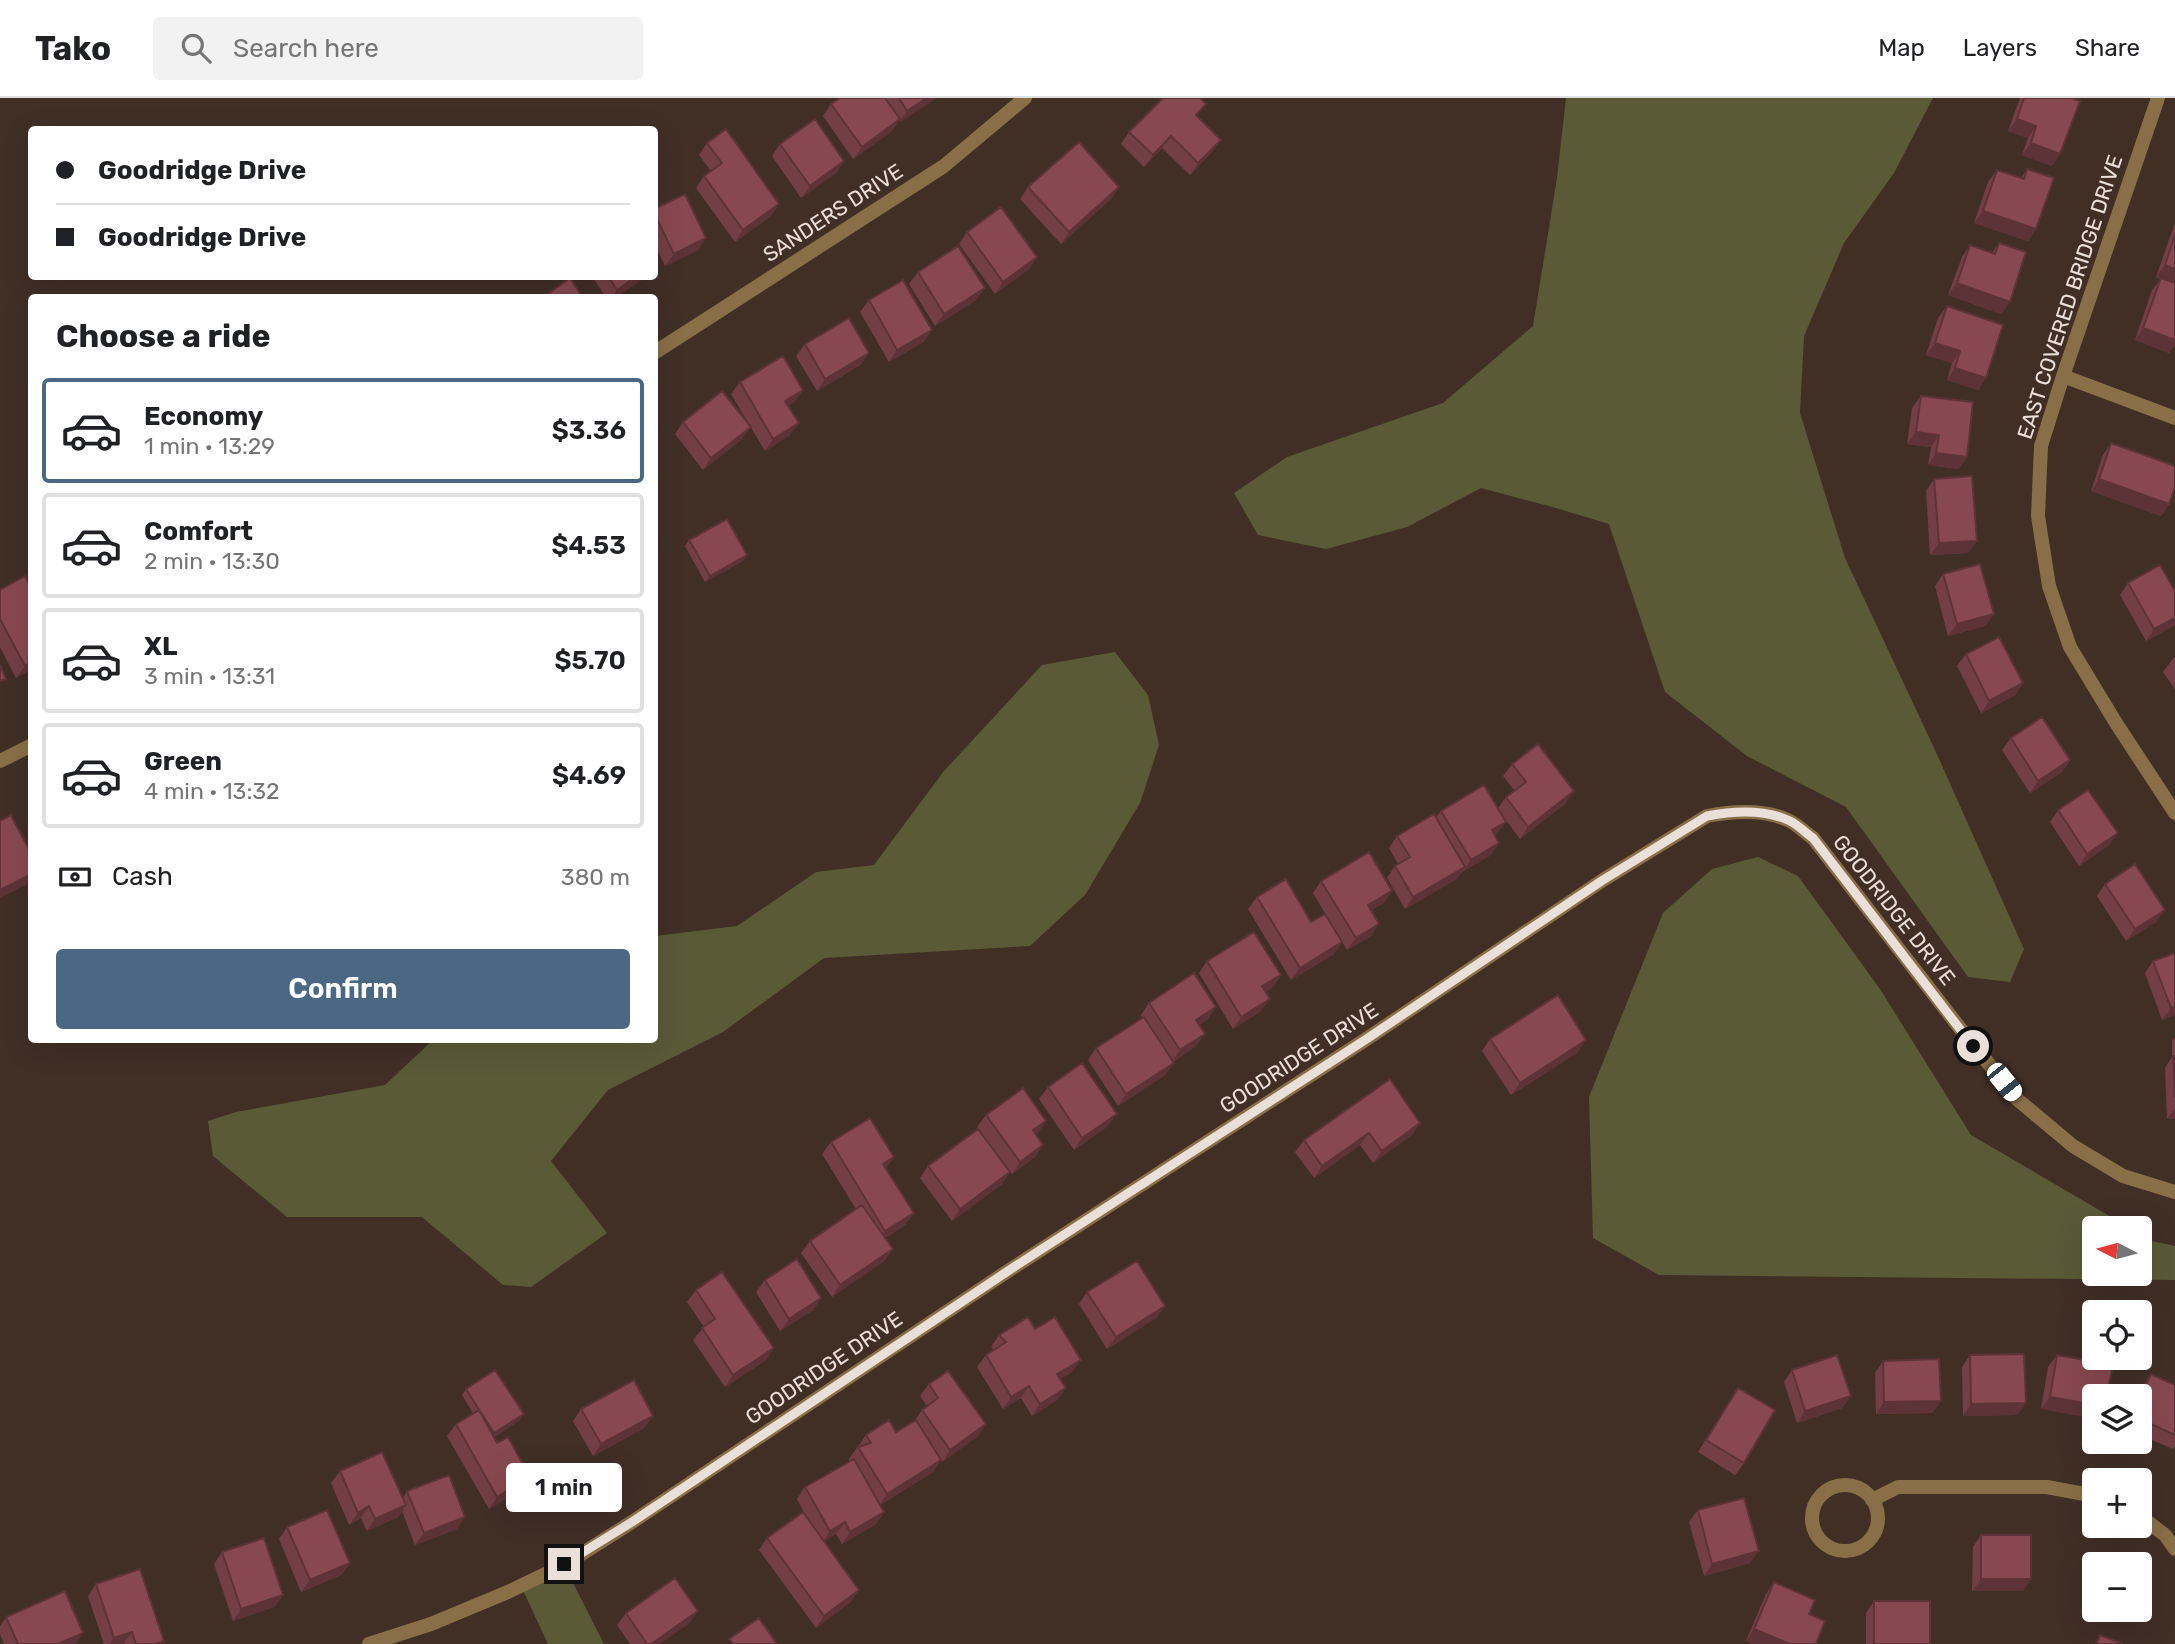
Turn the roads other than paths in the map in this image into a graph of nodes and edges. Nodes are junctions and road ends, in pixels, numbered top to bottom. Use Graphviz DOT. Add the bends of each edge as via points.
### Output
graph roads {
  1 [pos="1025,98"];
  2 [pos="2158,98"];
  3 [pos="658,349"];
  4 [pos="2063,376"];
  5 [pos="2175,418"];
  6 [pos="28,747"];
  7 [pos="0,761"];
  8 [pos="2175,813"];
  9 [pos="2175,1192"];
  10 [pos="2082,1494"];
  11 [pos="1872,1500"];
  12 [pos="2152,1525"];
  13 [pos="2175,1549"];
  14 [pos="369,1644"];
  1 -- 3 [label="street, SANDERS DRIVE" via="944,166"];
  2 -- 4 [label="street, EAST COVERED BRIDGE DRIVE"];
  4 -- 5 [label="street"];
  4 -- 8 [label="street, EAST COVERED BRIDGE DRIVE" via="2041,446 2038,516 2049,586 2070,647"];
  6 -- 7 [label="street"];
  9 -- 14 [label="street, GOODRIDGE DRIVE" via="2123,1176 2073,1146 2018,1100 1813,838 1790,821 1761,813 1707,816 1603,880 632,1522 508,1592"];
  10 -- 11 [label="street" via="2047,1487 1898,1487"];
  11 -- 11 [label="street" via="1856,1486 1825,1491 1817,1499 1811,1519 1819,1540 1838,1551 1860,1548 1869,1541 1878,1521"];
  12 -- 13 [label="street"];
}
